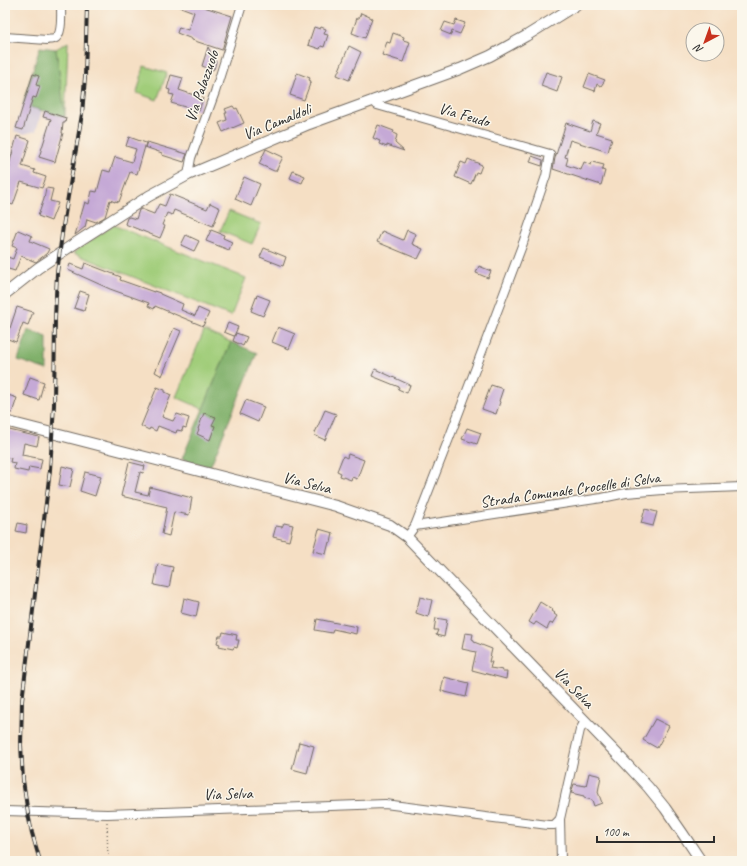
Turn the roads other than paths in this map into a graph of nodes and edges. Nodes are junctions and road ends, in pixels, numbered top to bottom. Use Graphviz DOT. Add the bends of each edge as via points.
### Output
graph roads {
  1 [pos="62,5"];
  2 [pos="242,5"];
  3 [pos="576,5"];
  4 [pos="5,37"];
  5 [pos="373,100"];
  6 [pos="188,176"];
  7 [pos="5,294"];
  8 [pos="5,421"];
  9 [pos="742,487"];
  10 [pos="415,526"];
  11 [pos="407,537"];
  12 [pos="585,721"];
  13 [pos="5,811"];
  14 [pos="560,819"];
  15 [pos="561,861"];
  16 [pos="701,861"];
  1 -- 4 [label="street" via="61,30 54,39"];
  2 -- 6 [label="street, Via Palazzuolo" via="191,158"];
  3 -- 5 [label="street, Via Camaldoli" via="490,56"];
  5 -- 6 [label="street, Via Camaldoli" via="309,124"];
  5 -- 10 [label="street, Via Feudo" via="376,105 550,154 546,176 522,243"];
  6 -- 7 [label="street, Via Camaldoli" via="149,196 74,244"];
  8 -- 11 [label="street, Via Selva" via="336,506 390,525"];
  9 -- 10 [label="street, Strada Comunale Crocelle di Selva" via="626,493"];
  10 -- 11 [label="street"];
  11 -- 12 [label="street, Via Selva"];
  12 -- 14 [label="street, Via Selva" via="580,730"];
  12 -- 16 [label="street" via="648,787"];
  13 -- 14 [label="street, Via Selva" via="107,814 385,804 548,825"];
  14 -- 15 [label="street"];
}
